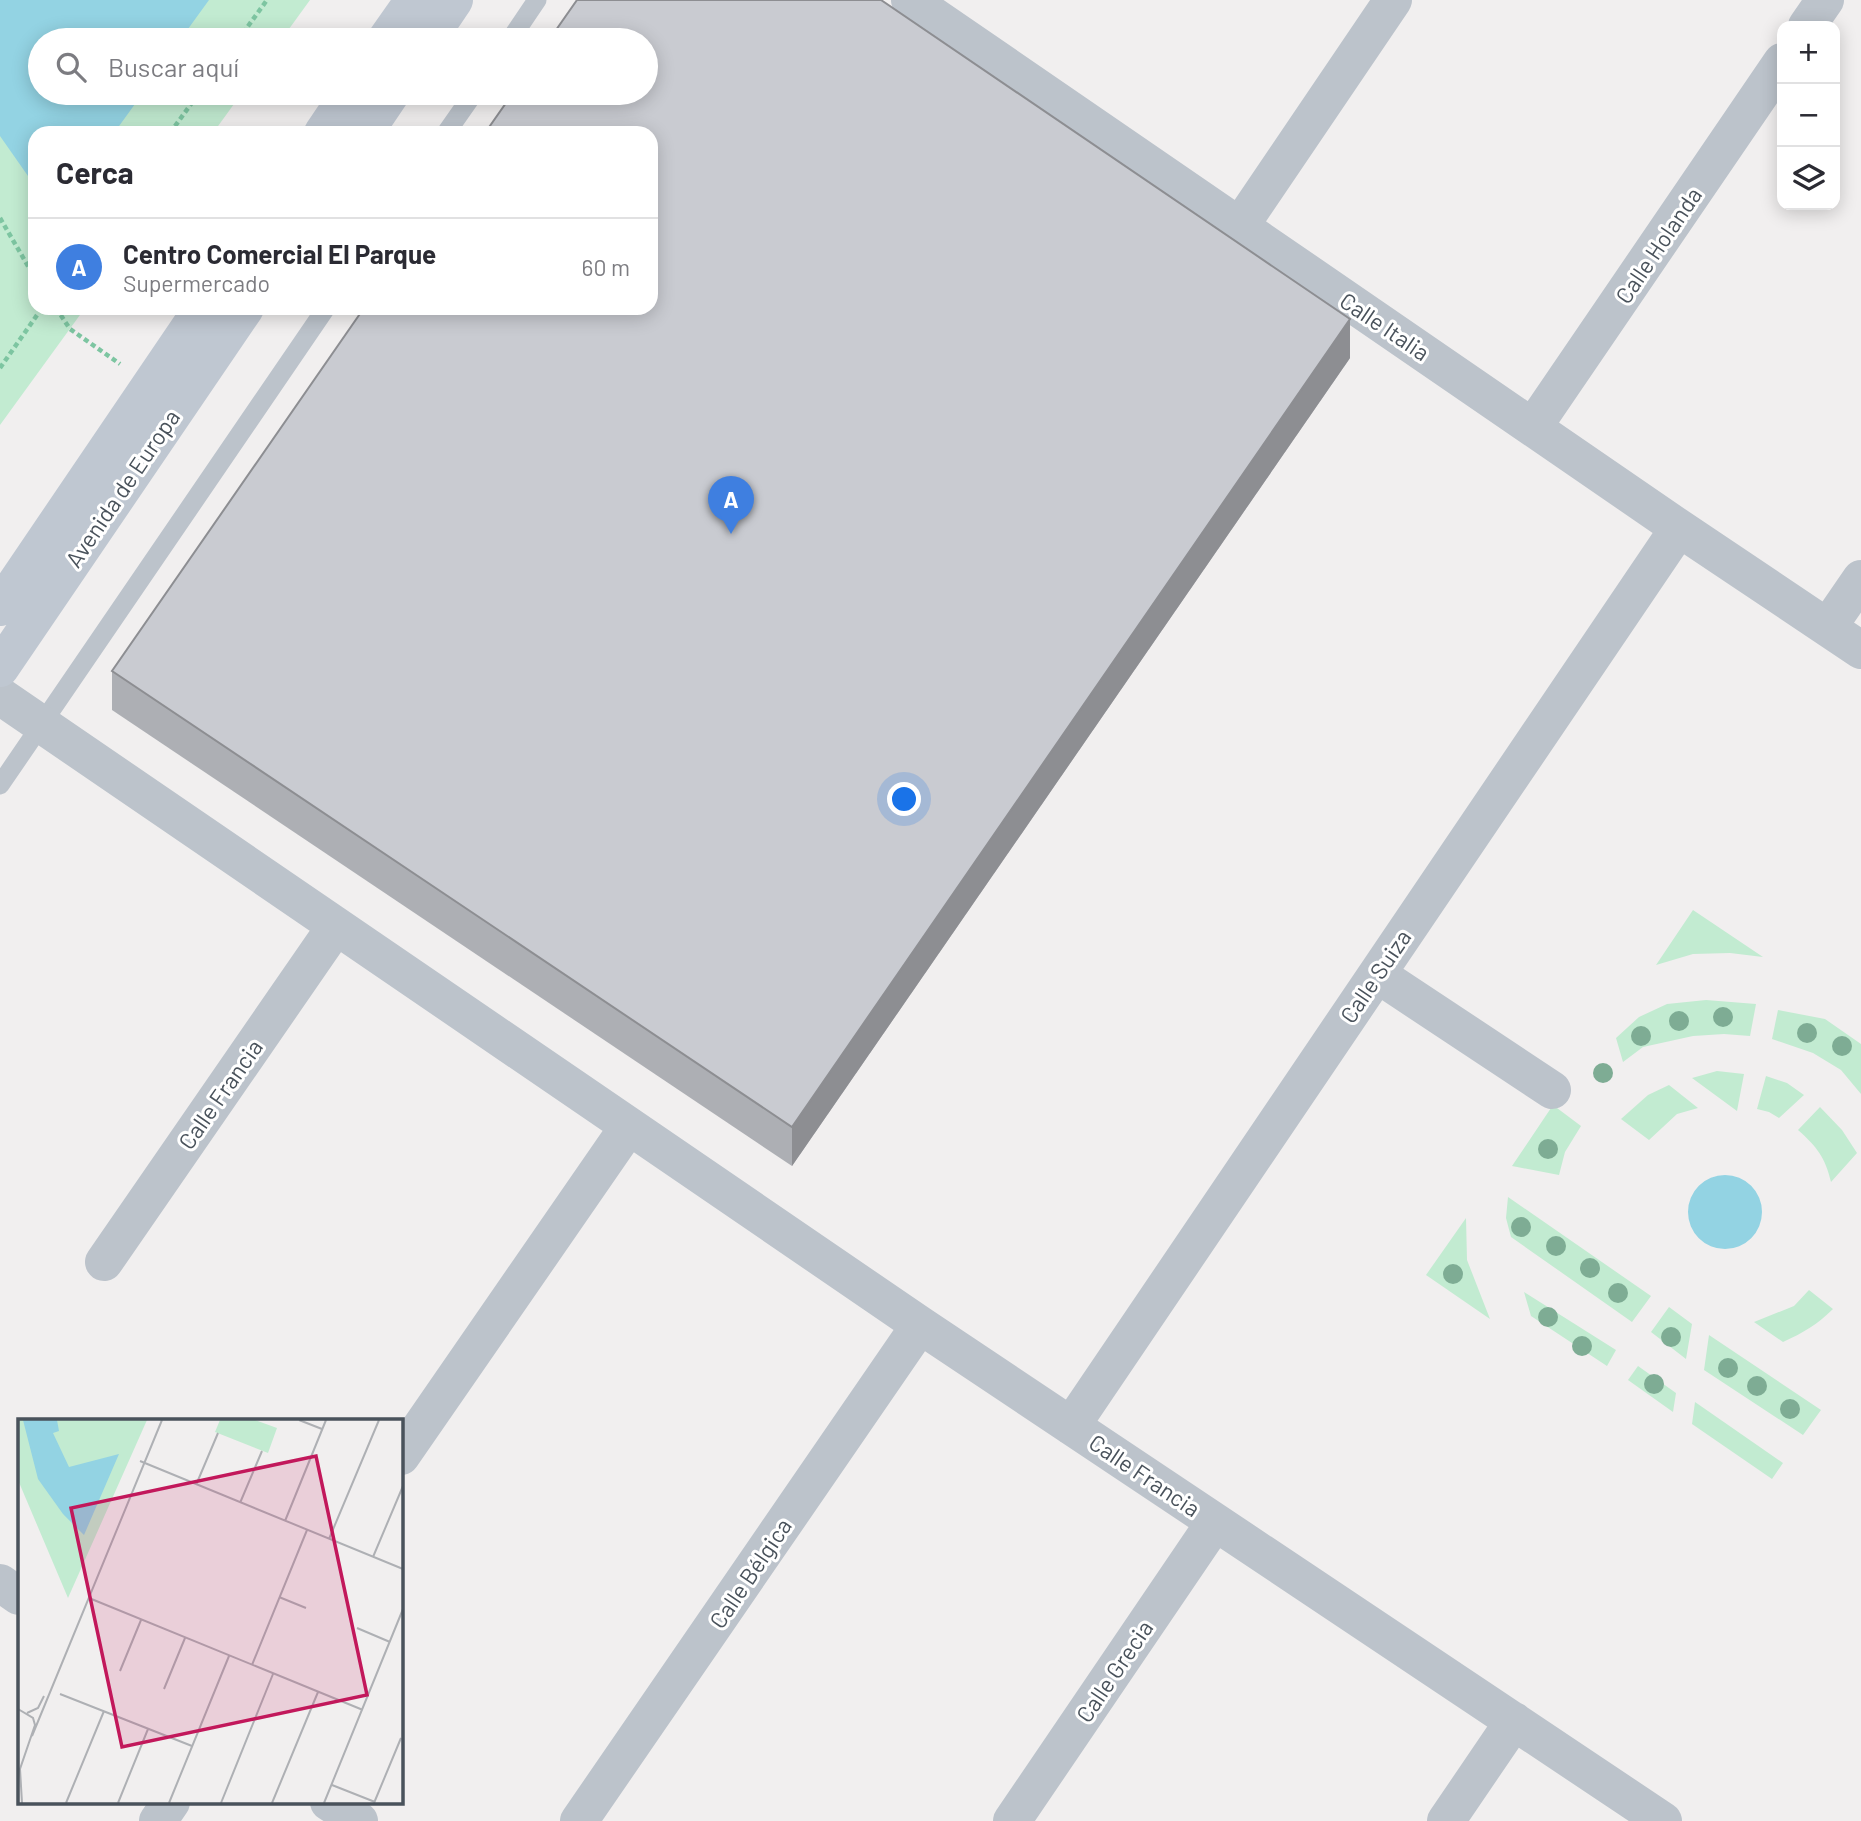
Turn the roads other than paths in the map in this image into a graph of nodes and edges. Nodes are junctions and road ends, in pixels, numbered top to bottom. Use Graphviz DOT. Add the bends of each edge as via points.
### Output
graph roads {
  1 [pos="414,0"];
  2 [pos="454,0"];
  3 [pos="537,0"];
  4 [pos="910,0"];
  5 [pos="1393,0"];
  6 [pos="1825,0"];
  7 [pos="955,13"];
  8 [pos="1810,21"];
  9 [pos="394,28"];
  10 [pos="435,28"];
  11 [pos="518,28"];
  12 [pos="1777,69"];
  13 [pos="342,105"];
  14 [pos="383,105"];
  15 [pos="466,105"];
  16 [pos="328,126"];
  17 [pos="369,126"];
  18 [pos="451,126"];
  19 [pos="1240,226"];
  20 [pos="198,315"];
  21 [pos="240,315"];
  22 [pos="321,315"];
  23 [pos="1533,427"];
  24 [pos="1679,528"];
  25 [pos="1861,579"];
  26 [pos="0,607"];
  27 [pos="1828,627"];
  28 [pos="1861,650"];
  29 [pos="0,668"];
  30 [pos="0,696"];
  31 [pos="41,724"];
  32 [pos="0,785"];
  33 [pos="336,926"];
  34 [pos="1377,974"];
  35 [pos="1552,1090"];
  36 [pos="629,1126"];
  37 [pos="104,1262"];
  38 [pos="920,1325"];
  39 [pos="1071,1426"];
  40 [pos="402,1455"];
  41 [pos="1215,1522"];
  42 [pos="0,1583"];
  43 [pos="18,1595"];
  44 [pos="1514,1721"];
  45 [pos="170,1804"];
  46 [pos="333,1804"];
  47 [pos="158,1821"];
  48 [pos="359,1821"];
  49 [pos="579,1821"];
  50 [pos="1012,1821"];
  51 [pos="1446,1821"];
  52 [pos="1663,1821"];
  1 -- 9 [label="main road"];
  2 -- 10 [label="main road"];
  3 -- 11 [label="lane"];
  4 -- 7 [label="street, Calle Italia"];
  5 -- 19 [label="street"];
  6 -- 8 [label="street"];
  7 -- 19 [label="street, Calle Italia" via="1133,153"];
  12 -- 23 [label="street, Calle Holanda"];
  13 -- 16 [label="main road"];
  14 -- 17 [label="main road"];
  15 -- 18 [label="lane"];
  19 -- 23 [label="street, Calle Italia"];
  20 -- 26 [label="main road, Avenida de Europa"];
  21 -- 29 [label="main road, Avenida de Europa"];
  22 -- 31 [label="lane"];
  23 -- 24 [label="street, Calle Italia"];
  24 -- 27 [label="street, Calle Italia"];
  24 -- 34 [label="street, Calle Suiza"];
  25 -- 27 [label="street"];
  27 -- 28 [label="street, Calle Italia"];
  30 -- 31 [label="street, Calle Francia"];
  31 -- 32 [label="lane"];
  31 -- 33 [label="street, Calle Francia"];
  33 -- 36 [label="street, Calle Francia"];
  33 -- 37 [label="street, Calle Francia"];
  34 -- 35 [label="street"];
  34 -- 39 [label="street, Calle Suiza"];
  36 -- 38 [label="street, Calle Francia"];
  36 -- 40 [label="street"];
  38 -- 39 [label="street, Calle Francia"];
  38 -- 49 [label="street, Calle Bélgica"];
  39 -- 41 [label="street, Calle Francia"];
  41 -- 44 [label="street, Calle Francia"];
  41 -- 50 [label="street, Calle Grecia"];
  42 -- 43 [label="street"];
  44 -- 51 [label="street"];
  44 -- 52 [label="street, Calle Francia"];
  45 -- 47 [label="street"];
  46 -- 48 [label="street"];
}
